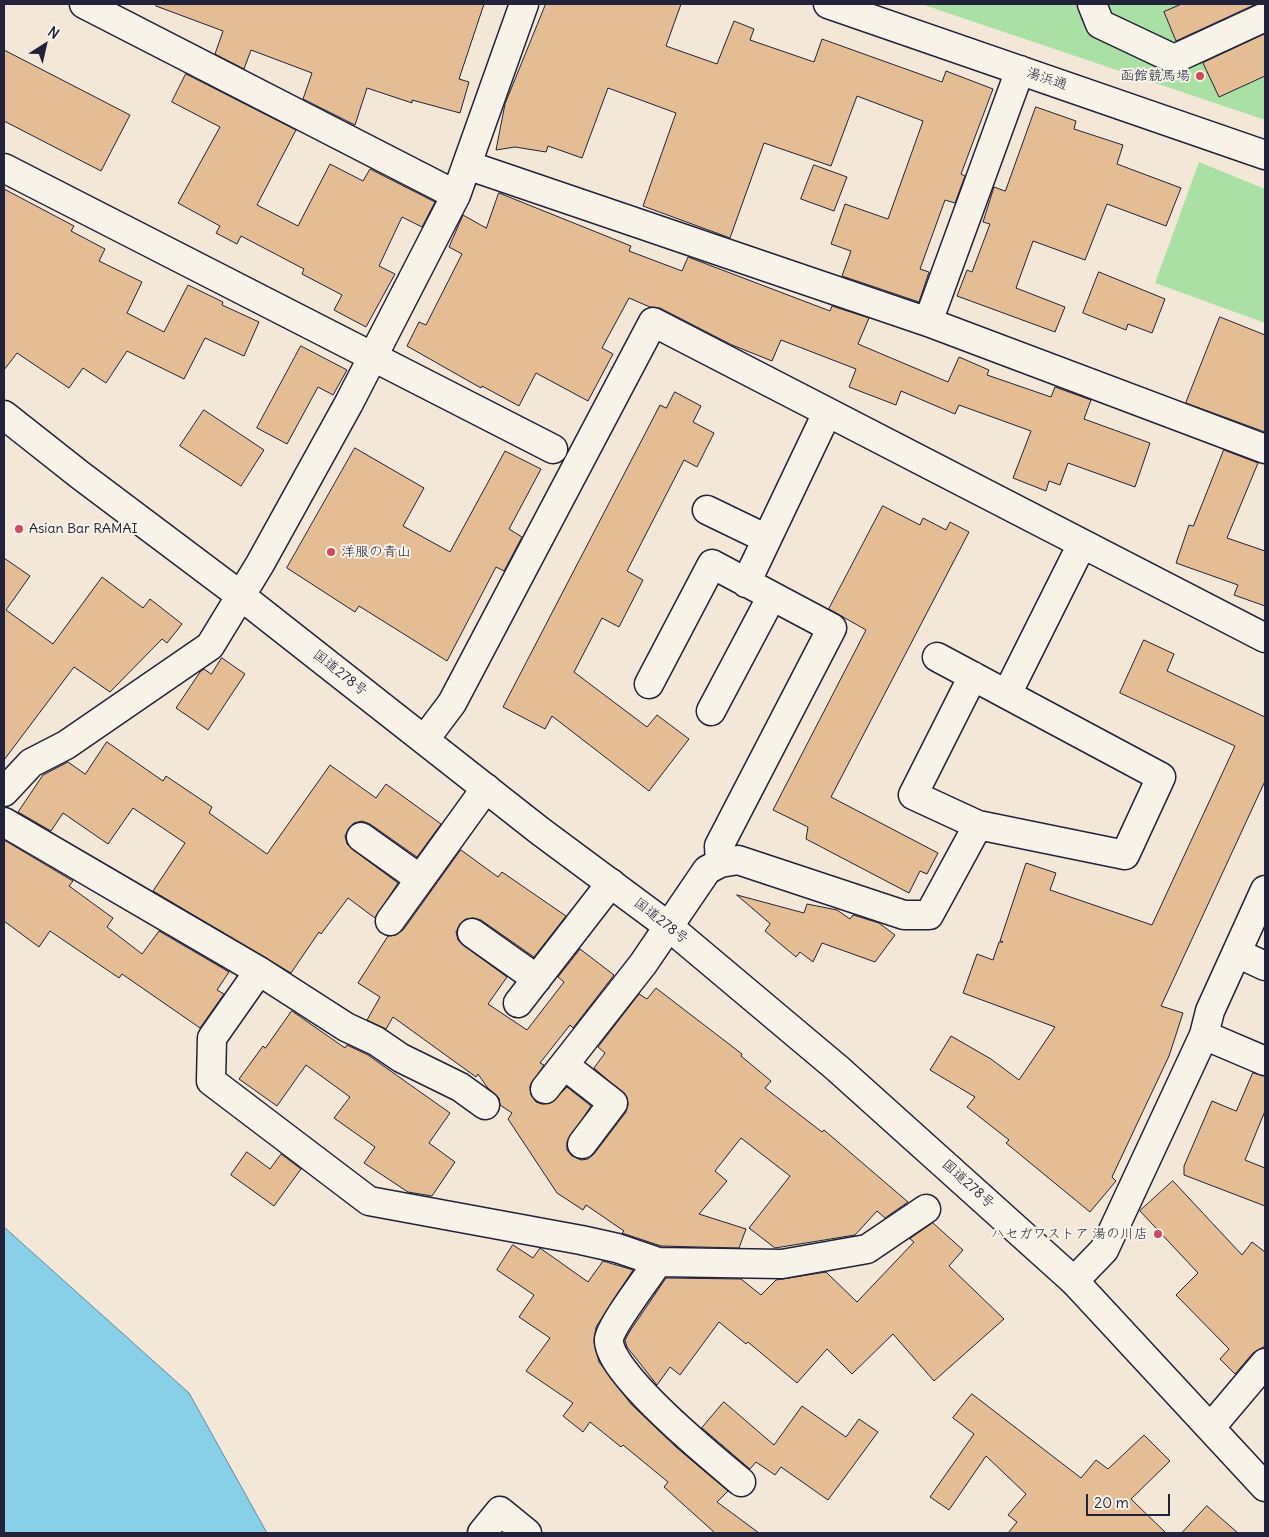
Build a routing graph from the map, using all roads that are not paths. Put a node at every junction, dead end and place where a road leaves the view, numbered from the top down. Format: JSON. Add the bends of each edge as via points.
{"nodes":[{"id":1,"x":84,"y":4,"type":"edge"},
{"id":2,"x":524,"y":4,"type":"edge"},
{"id":3,"x":828,"y":4,"type":"edge"},
{"id":4,"x":1092,"y":4,"type":"edge"},
{"id":5,"x":1265,"y":17,"type":"edge"},
{"id":6,"x":1020,"y":70,"type":"junction"},
{"id":7,"x":1265,"y":155,"type":"edge"},
{"id":8,"x":467,"y":165,"type":"junction"},
{"id":9,"x":4,"y":168,"type":"edge"},
{"id":10,"x":456,"y":195,"type":"junction"},
{"id":11,"x":928,"y":322,"type":"junction"},
{"id":12,"x":373,"y":356,"type":"junction"},
{"id":13,"x":827,"y":413,"type":"junction"},
{"id":14,"x":4,"y":415,"type":"edge"},
{"id":15,"x":553,"y":449,"type":"dead end"},
{"id":16,"x":1265,"y":449,"type":"edge"},
{"id":17,"x":707,"y":510,"type":"dead end"},
{"id":18,"x":767,"y":540,"type":"junction"},
{"id":19,"x":1082,"y":544,"type":"junction"},
{"id":20,"x":746,"y":583,"type":"junction"},
{"id":21,"x":241,"y":596,"type":"junction"},
{"id":22,"x":772,"y":596,"type":"junction"},
{"id":23,"x":1265,"y":638,"type":"edge"},
{"id":24,"x":937,"y":657,"type":"dead end"},
{"id":25,"x":973,"y":676,"type":"junction"},
{"id":26,"x":650,"y":684,"type":"dead end"},
{"id":27,"x":1006,"y":694,"type":"junction"},
{"id":28,"x":711,"y":711,"type":"dead end"},
{"id":29,"x":425,"y":739,"type":"junction"},
{"id":30,"x":486,"y":788,"type":"junction"},
{"id":31,"x":4,"y":792,"type":"edge"},
{"id":32,"x":4,"y":822,"type":"edge"},
{"id":33,"x":978,"y":826,"type":"junction"},
{"id":34,"x":361,"y":837,"type":"dead end"},
{"id":35,"x":720,"y":863,"type":"junction"},
{"id":36,"x":420,"y":879,"type":"junction"},
{"id":37,"x":611,"y":883,"type":"junction"},
{"id":38,"x":1265,"y":890,"type":"edge"},
{"id":39,"x":390,"y":921,"type":"dead end"},
{"id":40,"x":668,"y":926,"type":"junction"},
{"id":41,"x":472,"y":933,"type":"dead end"},
{"id":42,"x":1237,"y":952,"type":"junction"},
{"id":43,"x":1265,"y":966,"type":"edge"},
{"id":44,"x":258,"y":971,"type":"junction"},
{"id":45,"x":537,"y":979,"type":"junction"},
{"id":46,"x":518,"y":1003,"type":"dead end"},
{"id":47,"x":1204,"y":1035,"type":"junction"},
{"id":48,"x":1265,"y":1061,"type":"edge"},
{"id":49,"x":564,"y":1065,"type":"junction"},
{"id":50,"x":545,"y":1089,"type":"dead end"},
{"id":51,"x":485,"y":1105,"type":"dead end"},
{"id":52,"x":582,"y":1144,"type":"dead end"},
{"id":53,"x":926,"y":1209,"type":"dead end"},
{"id":54,"x":658,"y":1262,"type":"junction"},
{"id":55,"x":1074,"y":1281,"type":"junction"},
{"id":56,"x":1265,"y":1364,"type":"edge"},
{"id":57,"x":1211,"y":1427,"type":"junction"},
{"id":58,"x":741,"y":1482,"type":"dead end"},
{"id":59,"x":1265,"y":1487,"type":"edge"},
{"id":60,"x":482,"y":1533,"type":"edge"},
{"id":61,"x":527,"y":1533,"type":"edge"}],
"edges":[{"from":1,"to":10,"type":"main road"},
{"from":2,"to":8,"type":"main road"},
{"from":3,"to":6,"type":"main road","name":"湯浜通"},
{"from":4,"to":5,"type":"main road","via":[[1100,24],[1174,59]]},
{"from":6,"to":7,"type":"main road","name":"湯浜通"},
{"from":6,"to":11,"type":"main road"},
{"from":8,"to":10,"type":"main road"},
{"from":8,"to":11,"type":"main road"},
{"from":9,"to":12,"type":"main road"},
{"from":10,"to":12,"type":"main road"},
{"from":11,"to":16,"type":"main road"},
{"from":12,"to":15,"type":"main road"},
{"from":12,"to":21,"type":"main road"},
{"from":13,"to":18,"type":"main road"},
{"from":13,"to":19,"type":"main road"},
{"from":13,"to":29,"type":"main road","via":[[653,322],[452,703]]},
{"from":14,"to":21,"type":"main road","name":"国道278号"},
{"from":17,"to":18,"type":"main road"},
{"from":18,"to":20,"type":"main road"},
{"from":19,"to":23,"type":"main road"},
{"from":19,"to":27,"type":"main road"},
{"from":20,"to":22,"type":"main road"},
{"from":20,"to":26,"type":"main road","via":[[712,564]]},
{"from":21,"to":29,"type":"main road","name":"国道278号"},
{"from":21,"to":31,"type":"main road","via":[[210,646],[66,744],[31,763]]},
{"from":22,"to":28,"type":"main road"},
{"from":22,"to":35,"type":"main road","via":[[832,628],[719,846]]},
{"from":24,"to":25,"type":"main road"},
{"from":25,"to":27,"type":"main road"},
{"from":25,"to":33,"type":"main road","via":[[913,795]]},
{"from":27,"to":33,"type":"main road","via":[[1161,776],[1125,855]]},
{"from":29,"to":30,"type":"main road","name":"国道278号"},
{"from":30,"to":36,"type":"main road"},
{"from":30,"to":37,"type":"main road","name":"国道278号"},
{"from":32,"to":44,"type":"main road"},
{"from":33,"to":35,"type":"main road","via":[[929,915],[904,915],[738,860]]},
{"from":34,"to":36,"type":"main road"},
{"from":35,"to":40,"type":"main road","via":[[707,870]]},
{"from":36,"to":39,"type":"main road"},
{"from":37,"to":40,"type":"main road","name":"国道278号"},
{"from":37,"to":45,"type":"main road"},
{"from":38,"to":42,"type":"main road"},
{"from":40,"to":49,"type":"main road","via":[[643,964]]},
{"from":40,"to":55,"type":"main road","name":"国道278号","via":[[838,1068]]},
{"from":41,"to":45,"type":"main road"},
{"from":42,"to":43,"type":"main road"},
{"from":42,"to":47,"type":"main road","via":[[1210,1010]]},
{"from":44,"to":51,"type":"main road","via":[[346,1027],[460,1087]]},
{"from":44,"to":54,"type":"main road","via":[[212,1038],[211,1080],[369,1201],[581,1240]]},
{"from":45,"to":46,"type":"main road"},
{"from":47,"to":48,"type":"main road"},
{"from":47,"to":55,"type":"main road","via":[[1104,1250]]},
{"from":49,"to":50,"type":"main road"},
{"from":49,"to":52,"type":"main road","via":[[613,1104]]},
{"from":53,"to":54,"type":"main road","via":[[867,1249],[782,1264]]},
{"from":54,"to":58,"type":"main road","via":[[610,1333],[610,1348],[646,1396]]},
{"from":55,"to":57,"type":"main road","name":"国道278号"},
{"from":56,"to":57,"type":"main road"},
{"from":57,"to":59,"type":"main road","name":"国道278号"},
{"from":60,"to":61,"type":"main road","via":[[500,1511]]}]}
